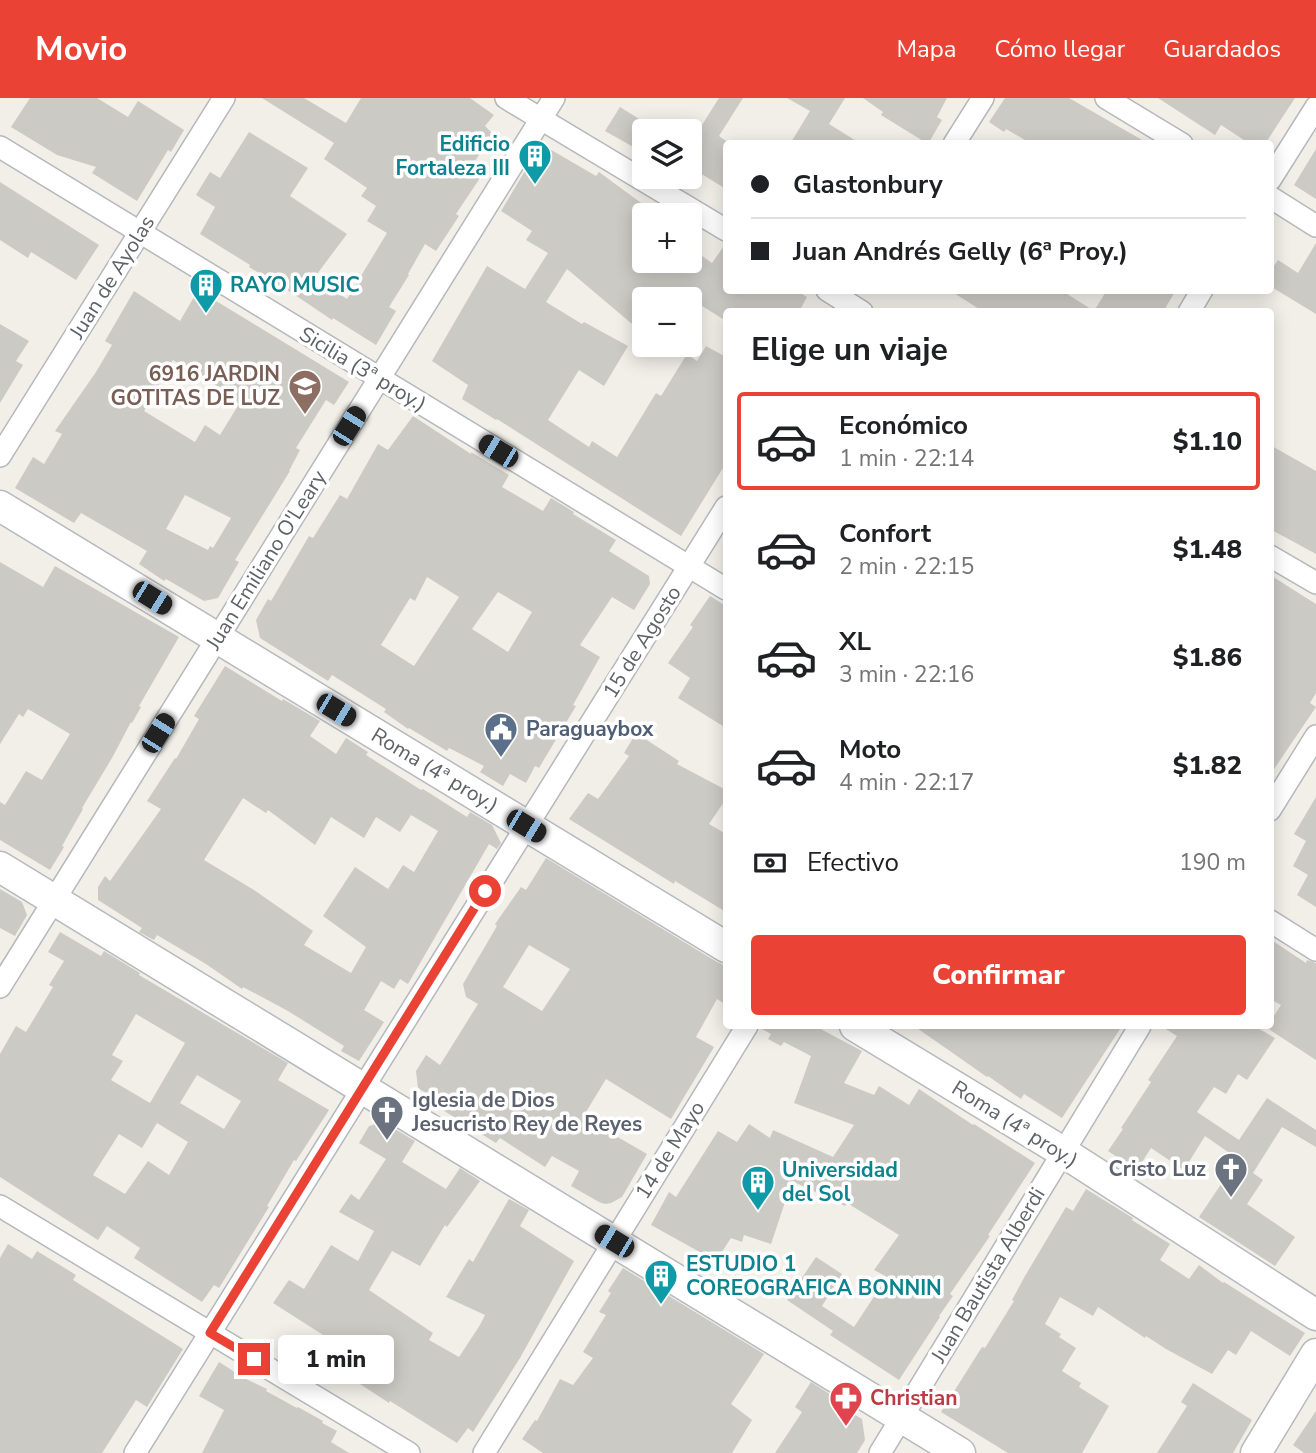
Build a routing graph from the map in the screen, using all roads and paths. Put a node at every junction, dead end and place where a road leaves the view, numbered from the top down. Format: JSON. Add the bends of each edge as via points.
{"nodes":[{"id":1,"x":224,"y":98,"type":"edge"},
{"id":2,"x":506,"y":98,"type":"edge"},
{"id":3,"x":554,"y":98,"type":"edge"},
{"id":4,"x":983,"y":98,"type":"edge"},
{"id":5,"x":1106,"y":98,"type":"edge"},
{"id":6,"x":1316,"y":107,"type":"edge"},
{"id":7,"x":541,"y":119,"type":"junction"},
{"id":8,"x":957,"y":140,"type":"edge"},
{"id":9,"x":1175,"y":140,"type":"edge"},
{"id":10,"x":0,"y":147,"type":"edge"},
{"id":11,"x":1274,"y":174,"type":"edge"},
{"id":12,"x":1274,"y":200,"type":"edge"},
{"id":13,"x":1316,"y":226,"type":"edge"},
{"id":14,"x":723,"y":228,"type":"edge"},
{"id":15,"x":139,"y":233,"type":"junction"},
{"id":16,"x":835,"y":294,"type":"edge"},
{"id":17,"x":856,"y":305,"type":"edge"},
{"id":18,"x":379,"y":379,"type":"junction"},
{"id":19,"x":0,"y":456,"type":"edge"},
{"id":20,"x":0,"y":506,"type":"edge"},
{"id":21,"x":723,"y":512,"type":"edge"},
{"id":22,"x":1274,"y":558,"type":"edge"},
{"id":23,"x":689,"y":566,"type":"junction"},
{"id":24,"x":1316,"y":583,"type":"edge"},
{"id":25,"x":723,"y":587,"type":"edge"},
{"id":26,"x":217,"y":638,"type":"junction"},
{"id":27,"x":1316,"y":736,"type":"edge"},
{"id":28,"x":1274,"y":804,"type":"edge"},
{"id":29,"x":526,"y":826,"type":"junction"},
{"id":30,"x":0,"y":867,"type":"edge"},
{"id":31,"x":54,"y":899,"type":"junction"},
{"id":32,"x":1274,"y":924,"type":"edge"},
{"id":33,"x":723,"y":945,"type":"edge"},
{"id":34,"x":1316,"y":950,"type":"edge"},
{"id":35,"x":0,"y":987,"type":"edge"},
{"id":36,"x":745,"y":1029,"type":"edge"},
{"id":37,"x":860,"y":1029,"type":"edge"},
{"id":38,"x":1138,"y":1029,"type":"edge"},
{"id":39,"x":363,"y":1087,"type":"junction"},
{"id":40,"x":1063,"y":1152,"type":"junction"},
{"id":41,"x":0,"y":1206,"type":"edge"},
{"id":42,"x":614,"y":1241,"type":"junction"},
{"id":43,"x":1316,"y":1315,"type":"edge"},
{"id":44,"x":210,"y":1333,"type":"junction"},
{"id":45,"x":1316,"y":1354,"type":"edge"},
{"id":46,"x":902,"y":1416,"type":"junction"},
{"id":47,"x":135,"y":1453,"type":"edge"},
{"id":48,"x":410,"y":1453,"type":"edge"},
{"id":49,"x":484,"y":1453,"type":"edge"},
{"id":50,"x":880,"y":1453,"type":"edge"},
{"id":51,"x":960,"y":1453,"type":"edge"},
{"id":52,"x":1256,"y":1453,"type":"edge"}],
"edges":[{"from":1,"to":15,"type":"street","name":"Juan de Ayolas"},
{"from":2,"to":7,"type":"street"},
{"from":3,"to":7,"type":"street","name":"Juan Emiliano O'Leary"},
{"from":4,"to":8,"type":"street"},
{"from":5,"to":9,"type":"street"},
{"from":6,"to":11,"type":"street"},
{"from":7,"to":14,"type":"street"},
{"from":7,"to":18,"type":"street","name":"Juan Emiliano O'Leary"},
{"from":10,"to":15,"type":"street","name":"Sicilia (3ª proy.)"},
{"from":12,"to":13,"type":"street"},
{"from":15,"to":18,"type":"street","name":"Sicilia (3ª proy.)"},
{"from":15,"to":19,"type":"street","name":"Juan de Ayolas"},
{"from":16,"to":17,"type":"street"},
{"from":18,"to":23,"type":"street","name":"Sicilia (3ª proy.)"},
{"from":18,"to":26,"type":"street","name":"Juan Emiliano O'Leary"},
{"from":20,"to":26,"type":"street","name":"Roma (4ª proy.)"},
{"from":21,"to":23,"type":"street","name":"15 de Agosto"},
{"from":22,"to":24,"type":"street"},
{"from":23,"to":25,"type":"street","name":"Sicilia (3ª proy.)"},
{"from":23,"to":29,"type":"street","name":"15 de Agosto"},
{"from":26,"to":29,"type":"street","name":"Roma (4ª proy.)"},
{"from":26,"to":31,"type":"street","name":"Juan Emiliano O'Leary"},
{"from":27,"to":28,"type":"street"},
{"from":29,"to":33,"type":"street","name":"Roma (4ª proy.)"},
{"from":29,"to":39,"type":"street","name":"15 de Agosto"},
{"from":30,"to":31,"type":"street"},
{"from":31,"to":35,"type":"street","name":"Juan Emiliano O'Leary"},
{"from":31,"to":39,"type":"street"},
{"from":32,"to":34,"type":"street"},
{"from":36,"to":42,"type":"street","name":"14 de Mayo"},
{"from":37,"to":40,"type":"street","name":"Roma (4ª proy.)"},
{"from":38,"to":40,"type":"street","name":"Juan Bautista Alberdi"},
{"from":39,"to":42,"type":"street"},
{"from":39,"to":44,"type":"street","name":"15 de Agosto"},
{"from":40,"to":43,"type":"street","name":"Roma (4ª proy.)"},
{"from":40,"to":46,"type":"street","name":"Juan Bautista Alberdi"},
{"from":41,"to":44,"type":"street"},
{"from":42,"to":46,"type":"street"},
{"from":42,"to":49,"type":"street","name":"14 de Mayo"},
{"from":44,"to":47,"type":"street","name":"15 de Agosto"},
{"from":44,"to":48,"type":"street"},
{"from":45,"to":52,"type":"street"},
{"from":46,"to":50,"type":"street","name":"Juan Bautista Alberdi"},
{"from":46,"to":51,"type":"street"}]}
